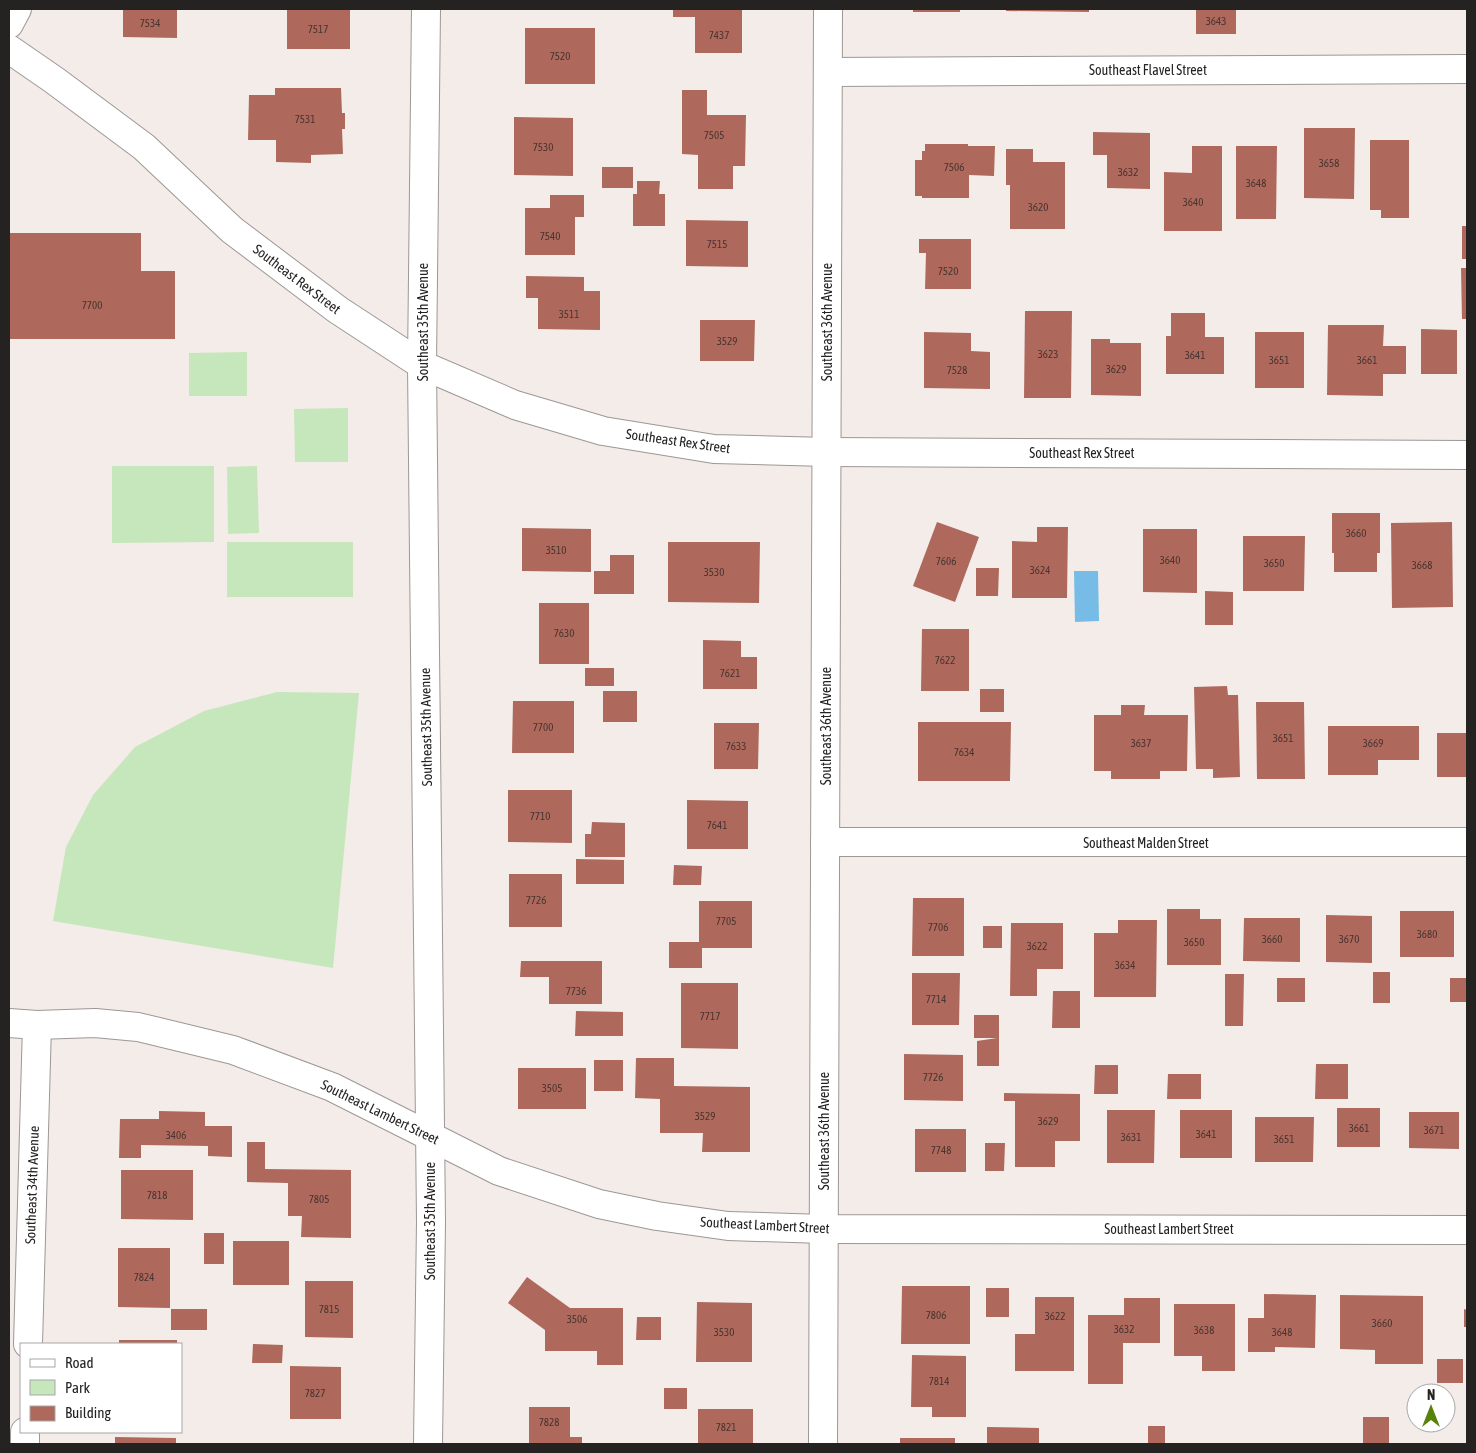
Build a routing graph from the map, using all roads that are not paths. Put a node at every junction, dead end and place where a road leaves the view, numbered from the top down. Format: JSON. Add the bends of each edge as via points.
{"nodes":[{"id":1,"x":17,"y":9,"type":"edge"},
{"id":2,"x":426,"y":9,"type":"edge"},
{"id":3,"x":828,"y":9,"type":"edge"},
{"id":4,"x":9,"y":24,"type":"edge"},
{"id":5,"x":9,"y":49,"type":"edge"},
{"id":6,"x":1467,"y":68,"type":"edge"},
{"id":7,"x":828,"y":72,"type":"junction"},
{"id":8,"x":422,"y":365,"type":"junction"},
{"id":9,"x":827,"y":452,"type":"junction"},
{"id":10,"x":1467,"y":455,"type":"edge"},
{"id":11,"x":825,"y":842,"type":"junction"},
{"id":12,"x":1467,"y":842,"type":"edge"},
{"id":13,"x":9,"y":1023,"type":"edge"},
{"id":14,"x":37,"y":1026,"type":"junction"},
{"id":15,"x":430,"y":1136,"type":"junction"},
{"id":16,"x":824,"y":1229,"type":"junction"},
{"id":17,"x":1467,"y":1230,"type":"edge"},
{"id":18,"x":28,"y":1343,"type":"edge"},
{"id":19,"x":428,"y":1444,"type":"edge"},
{"id":20,"x":823,"y":1444,"type":"edge"}],
"edges":[{"from":1,"to":4,"type":"street"},
{"from":2,"to":8,"type":"street","name":"Southeast 35th Avenue"},
{"from":3,"to":7,"type":"street","name":"Southeast 36th Avenue"},
{"from":5,"to":8,"type":"street","name":"Southeast Rex Street","via":[[144,147],[232,230],[338,310]]},
{"from":6,"to":7,"type":"street","name":"Southeast Flavel Street"},
{"from":7,"to":9,"type":"street","name":"Southeast 36th Avenue"},
{"from":8,"to":9,"type":"street","name":"Southeast Rex Street","via":[[515,405],[603,431],[714,449]]},
{"from":8,"to":15,"type":"street","name":"Southeast 35th Avenue"},
{"from":9,"to":10,"type":"street","name":"Southeast Rex Street"},
{"from":9,"to":11,"type":"street","name":"Southeast 36th Avenue"},
{"from":11,"to":12,"type":"street","name":"Southeast Malden Street"},
{"from":11,"to":16,"type":"street","name":"Southeast 36th Avenue"},
{"from":13,"to":14,"type":"street","name":"Southeast Lambert Street"},
{"from":14,"to":15,"type":"street","name":"Southeast Lambert Street","via":[[95,1023],[138,1027],[233,1050],[332,1087]]},
{"from":14,"to":18,"type":"street","name":"Southeast 34th Avenue"},
{"from":15,"to":16,"type":"street","name":"Southeast Lambert Street","via":[[499,1171],[599,1204],[728,1226]]},
{"from":15,"to":19,"type":"street","name":"Southeast 35th Avenue"},
{"from":16,"to":17,"type":"street","name":"Southeast Lambert Street"},
{"from":16,"to":20,"type":"street","name":"Southeast 36th Avenue"}]}
